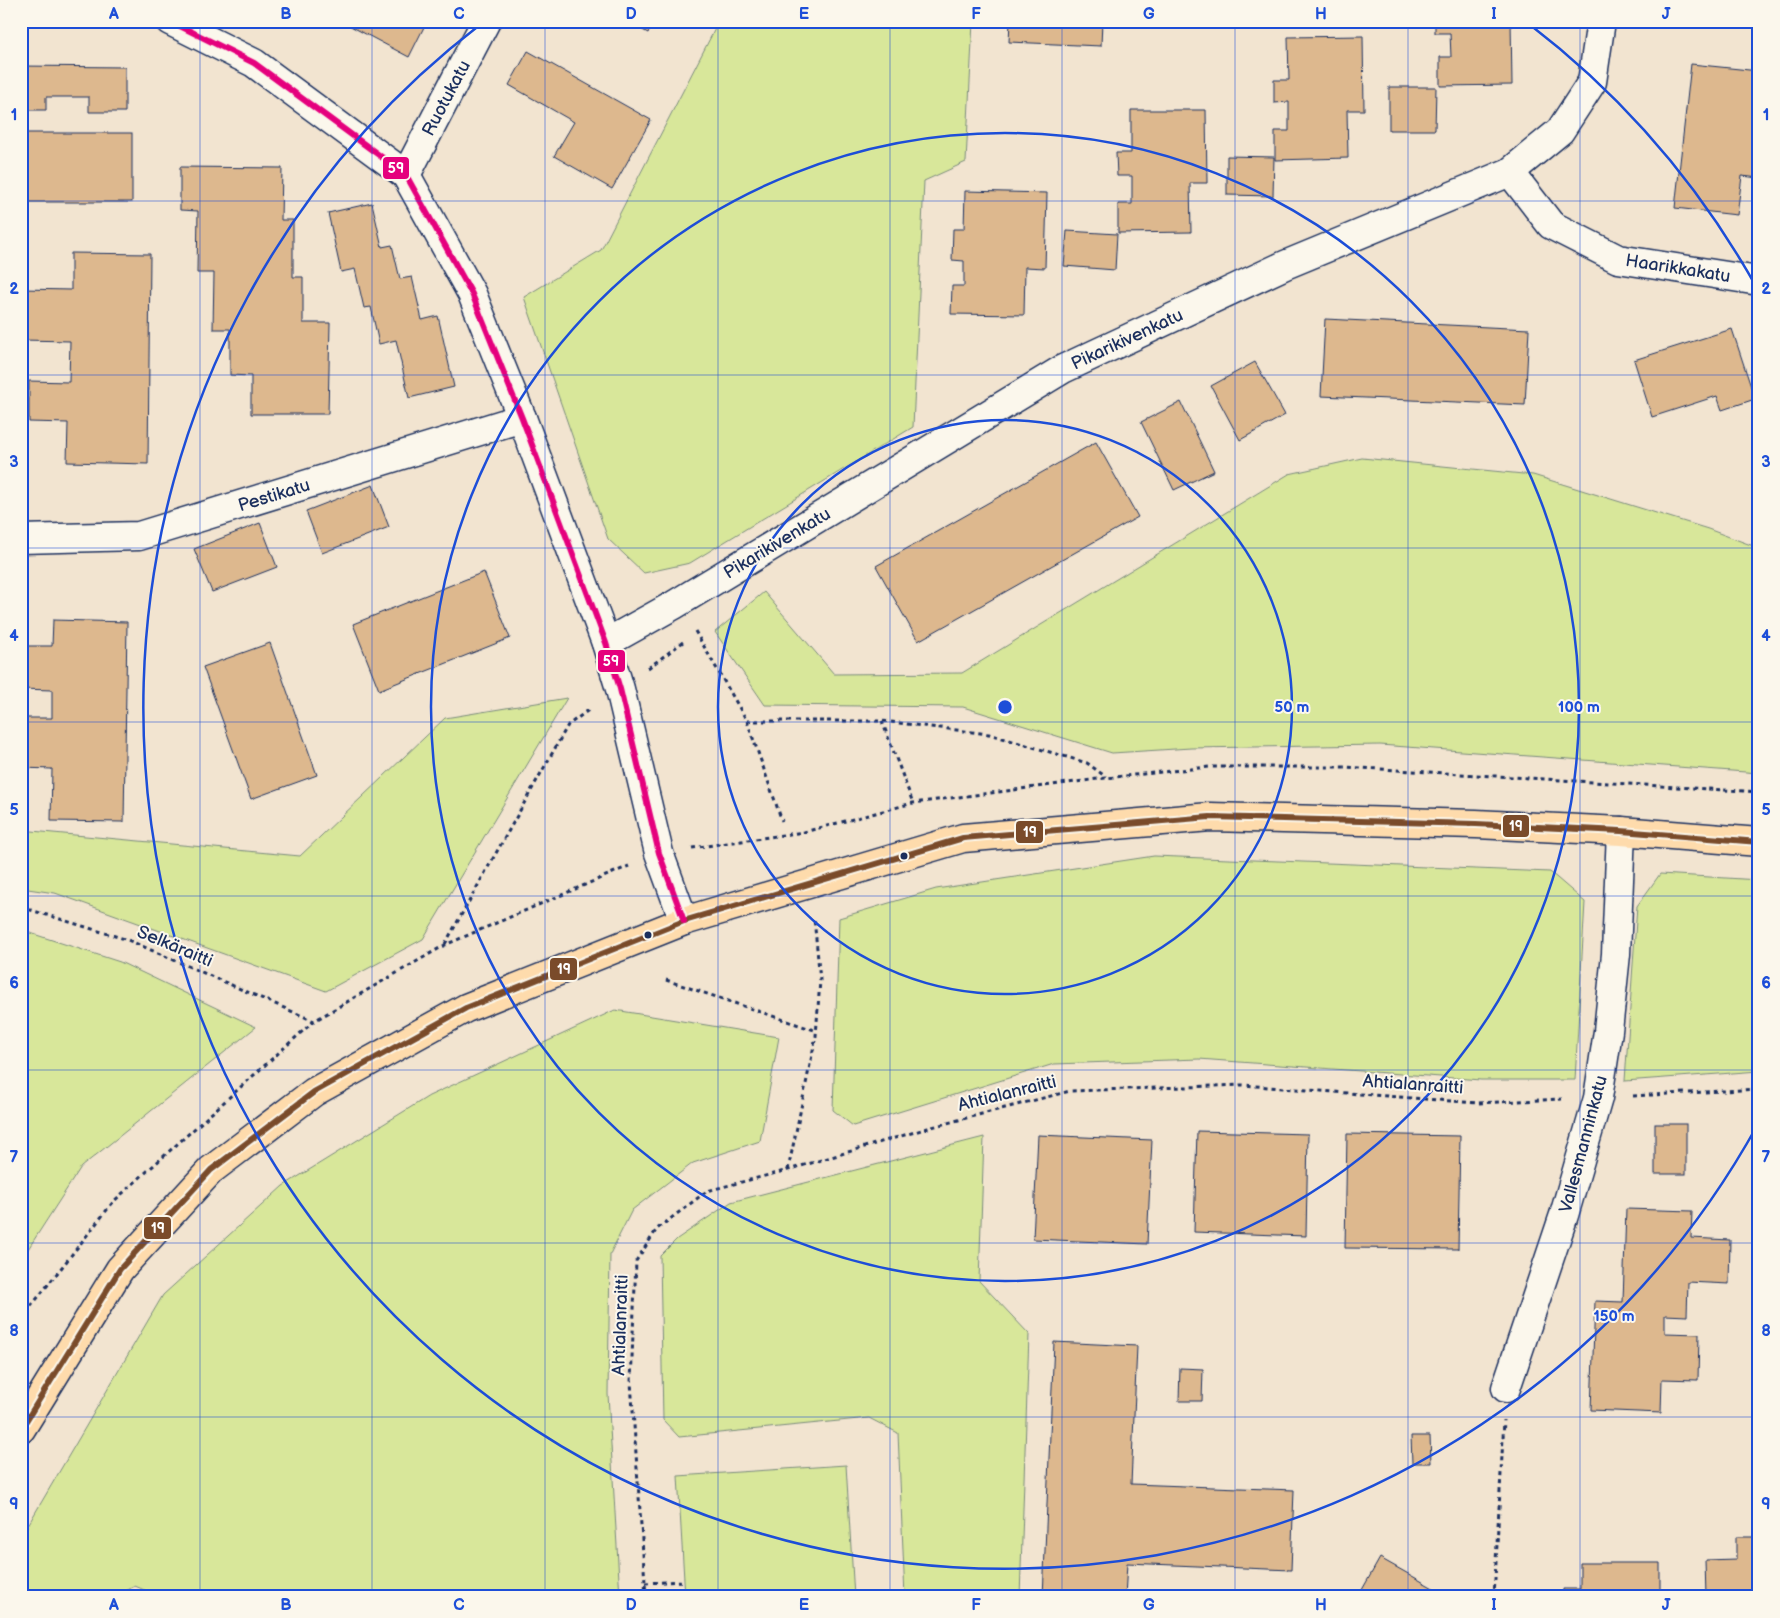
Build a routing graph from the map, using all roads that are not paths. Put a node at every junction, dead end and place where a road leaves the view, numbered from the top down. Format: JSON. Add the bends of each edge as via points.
{"nodes":[{"id":1,"x":170,"y":21,"type":"edge"},
{"id":2,"x":486,"y":21,"type":"edge"},
{"id":3,"x":1601,"y":21,"type":"edge"},
{"id":4,"x":1510,"y":172,"type":"junction"},
{"id":5,"x":406,"y":175,"type":"junction"},
{"id":6,"x":1759,"y":281,"type":"edge"},
{"id":7,"x":522,"y":418,"type":"junction"},
{"id":8,"x":21,"y":539,"type":"edge"},
{"id":9,"x":606,"y":643,"type":"junction"},
{"id":10,"x":1621,"y":831,"type":"junction"},
{"id":11,"x":1759,"y":842,"type":"edge"},
{"id":12,"x":684,"y":921,"type":"junction"},
{"id":13,"x":1506,"y":1388,"type":"road end"},
{"id":14,"x":21,"y":1429,"type":"edge"}],
"edges":[{"from":1,"to":5,"type":"street","via":[[254,63]]},
{"from":2,"to":5,"type":"street","name":"Ruotukatu"},
{"from":3,"to":4,"type":"street","name":"Pikarikivenkatu","via":[[1592,82],[1560,131]]},
{"from":4,"to":6,"type":"street","name":"Haarikkakatu","via":[[1551,225],[1618,259]]},
{"from":4,"to":9,"type":"street","name":"Pikarikivenkatu","via":[[1284,264],[1063,370]]},
{"from":5,"to":7,"type":"street","via":[[472,294]]},
{"from":7,"to":8,"type":"street","name":"Pestikatu","via":[[138,536]]},
{"from":7,"to":9,"type":"street"},
{"from":9,"to":12,"type":"street","via":[[660,853]]},
{"from":10,"to":11,"type":"main road"},
{"from":10,"to":12,"type":"main road","via":[[1210,817],[963,838]]},
{"from":10,"to":13,"type":"street","name":"Vallesmanninkatu","via":[[1616,954],[1598,1098],[1564,1215]]},
{"from":12,"to":14,"type":"main road","via":[[466,1008],[314,1092],[211,1170],[120,1269]]}]}
